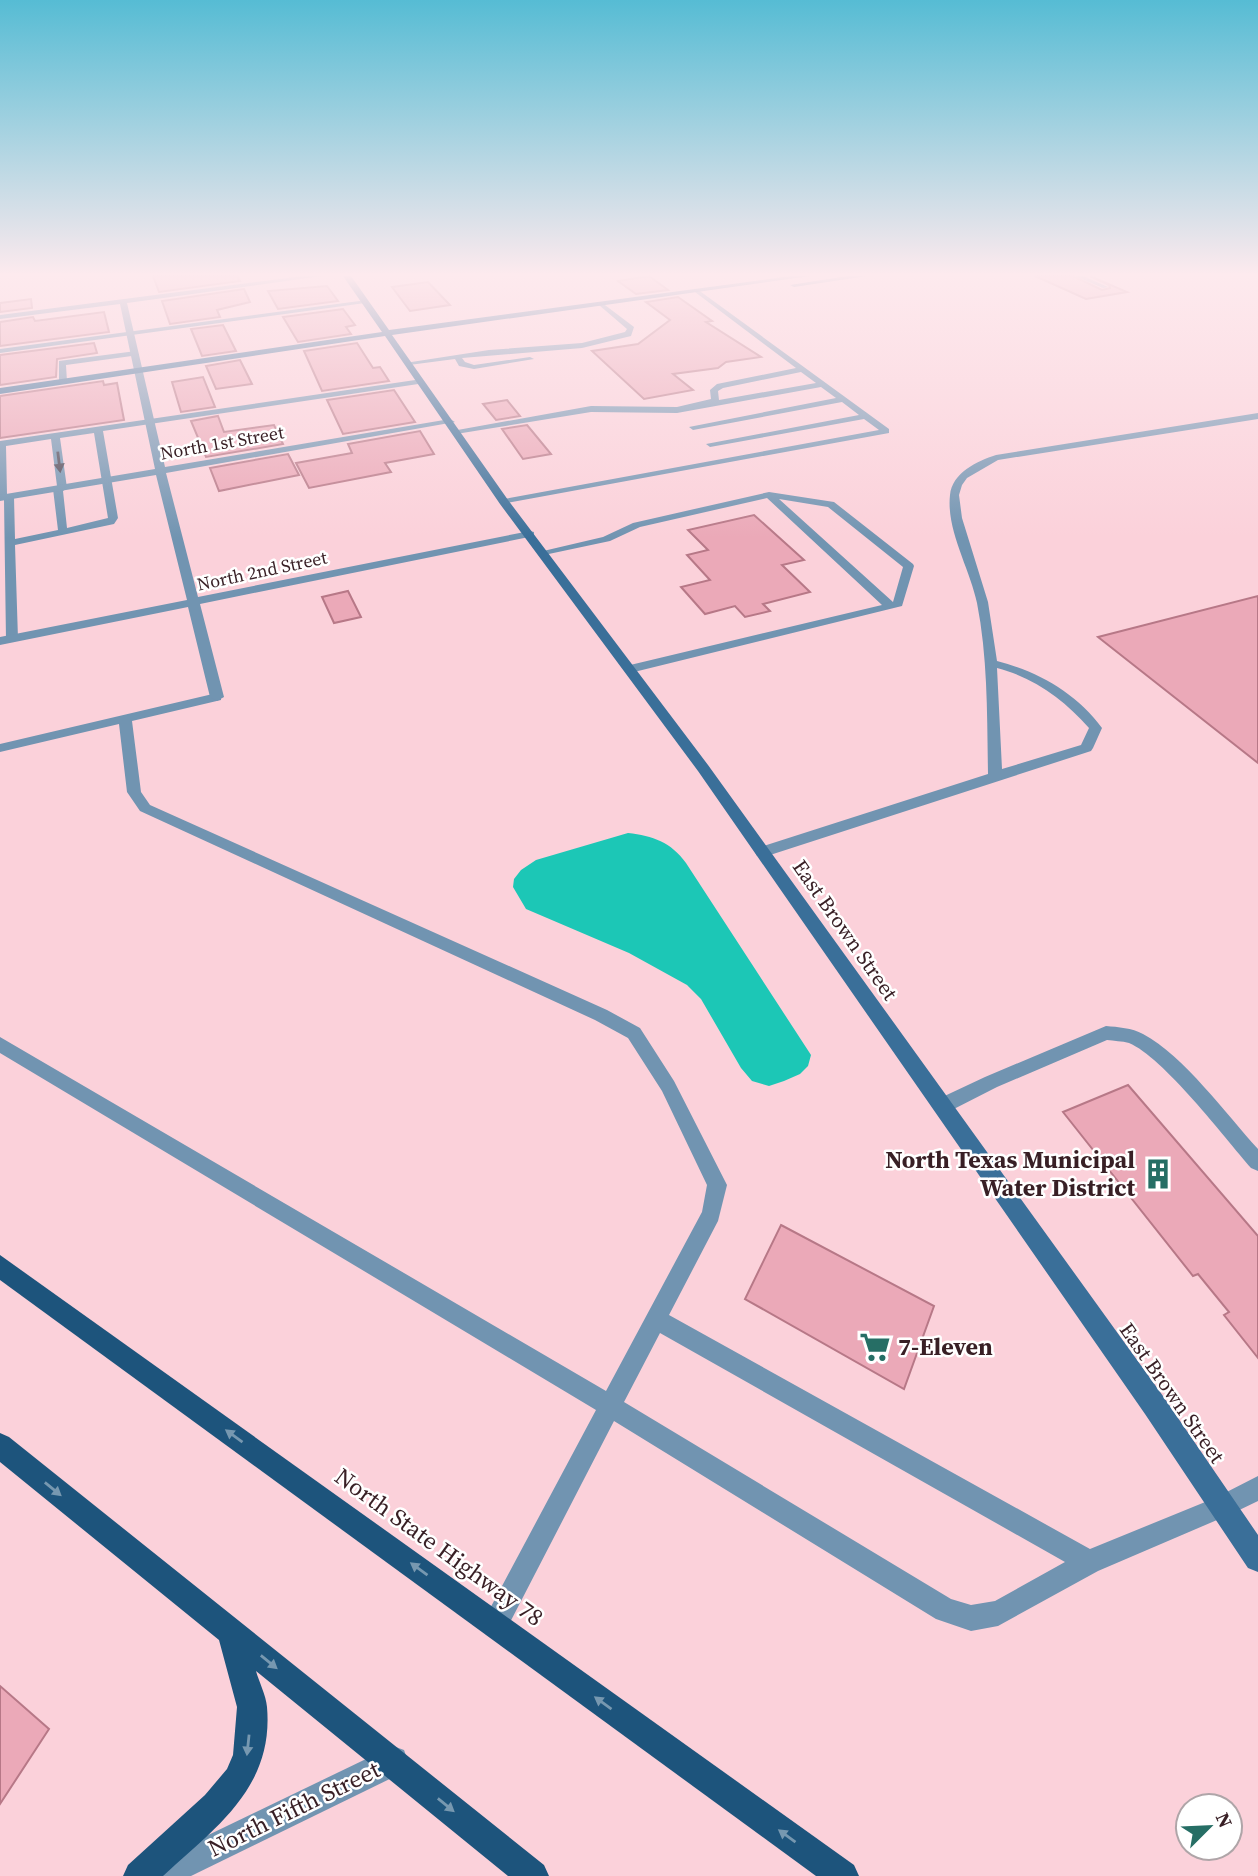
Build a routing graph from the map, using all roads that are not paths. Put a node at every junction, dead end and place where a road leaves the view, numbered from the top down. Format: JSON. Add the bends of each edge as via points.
{"nodes":[{"id":1,"x":409,"y":363,"type":"edge"},
{"id":2,"x":56,"y":364,"type":"edge"},
{"id":3,"x":138,"y":364,"type":"edge"},
{"id":4,"x":192,"y":364,"type":"edge"},
{"id":5,"x":462,"y":364,"type":"edge"},
{"id":6,"x":499,"y":364,"type":"edge"},
{"id":7,"x":797,"y":364,"type":"edge"},
{"id":8,"x":804,"y":369,"type":"junction"},
{"id":9,"x":140,"y":371,"type":"junction"},
{"id":10,"x":422,"y":381,"type":"junction"},
{"id":11,"x":63,"y":382,"type":"junction"},
{"id":12,"x":824,"y":384,"type":"junction"},
{"id":13,"x":0,"y":391,"type":"edge"},
{"id":14,"x":845,"y":399,"type":"junction"},
{"id":15,"x":705,"y":405,"type":"junction"},
{"id":16,"x":674,"y":410,"type":"junction"},
{"id":17,"x":867,"y":416,"type":"junction"},
{"id":18,"x":1258,"y":416,"type":"edge"},
{"id":19,"x":150,"y":421,"type":"junction"},
{"id":20,"x":453,"y":427,"type":"junction"},
{"id":21,"x":693,"y":427,"type":"junction"},
{"id":22,"x":98,"y":429,"type":"junction"},
{"id":23,"x":55,"y":436,"type":"junction"},
{"id":24,"x":1,"y":444,"type":"edge"},
{"id":25,"x":710,"y":444,"type":"junction"},
{"id":26,"x":728,"y":461,"type":"junction"},
{"id":27,"x":161,"y":472,"type":"junction"},
{"id":28,"x":107,"y":481,"type":"junction"},
{"id":29,"x":60,"y":489,"type":"junction"},
{"id":30,"x":769,"y":495,"type":"junction"},
{"id":31,"x":4,"y":498,"type":"edge"},
{"id":32,"x":504,"y":502,"type":"junction"},
{"id":33,"x":63,"y":533,"type":"junction"},
{"id":34,"x":530,"y":534,"type":"junction"},
{"id":35,"x":10,"y":543,"type":"junction"},
{"id":36,"x":544,"y":552,"type":"junction"},
{"id":37,"x":194,"y":603,"type":"junction"},
{"id":38,"x":890,"y":606,"type":"junction"},
{"id":39,"x":6,"y":640,"type":"edge"},
{"id":40,"x":992,"y":663,"type":"junction"},
{"id":41,"x":630,"y":669,"type":"junction"},
{"id":42,"x":217,"y":697,"type":"joint"},
{"id":43,"x":125,"y":719,"type":"junction"},
{"id":44,"x":0,"y":748,"type":"edge"},
{"id":45,"x":995,"y":776,"type":"junction"},
{"id":46,"x":762,"y":852,"type":"junction"},
{"id":47,"x":0,"y":1044,"type":"edge"},
{"id":48,"x":942,"y":1106,"type":"junction"},
{"id":49,"x":1258,"y":1162,"type":"edge"},
{"id":50,"x":0,"y":1266,"type":"edge"},
{"id":51,"x":656,"y":1319,"type":"junction"},
{"id":52,"x":610,"y":1406,"type":"junction"},
{"id":53,"x":0,"y":1446,"type":"edge"},
{"id":54,"x":1258,"y":1488,"type":"edge"},
{"id":55,"x":1223,"y":1506,"type":"junction"},
{"id":56,"x":1258,"y":1558,"type":"edge"},
{"id":57,"x":1088,"y":1562,"type":"junction"},
{"id":58,"x":495,"y":1625,"type":"junction"},
{"id":59,"x":230,"y":1631,"type":"junction"},
{"id":60,"x":393,"y":1761,"type":"junction"},
{"id":61,"x":139,"y":1876,"type":"edge"},
{"id":62,"x":157,"y":1876,"type":"edge"},
{"id":63,"x":533,"y":1876,"type":"edge"},
{"id":64,"x":843,"y":1876,"type":"edge"}],
"edges":[{"from":1,"to":10,"type":"main road","name":"East Brown Street"},
{"from":2,"to":11,"type":"lane"},
{"from":3,"to":9,"type":"street"},
{"from":4,"to":9,"type":"main road"},
{"from":5,"to":6,"type":"lane"},
{"from":7,"to":8,"type":"lane"},
{"from":8,"to":12,"type":"lane"},
{"from":8,"to":15,"type":"lane","via":[[720,386],[714,390],[715,400]]},
{"from":9,"to":11,"type":"main road"},
{"from":9,"to":19,"type":"street"},
{"from":10,"to":19,"type":"lane"},
{"from":10,"to":20,"type":"main road","name":"East Brown Street"},
{"from":11,"to":13,"type":"main road"},
{"from":12,"to":14,"type":"lane"},
{"from":12,"to":15,"type":"lane"},
{"from":14,"to":17,"type":"lane"},
{"from":14,"to":21,"type":"lane"},
{"from":15,"to":16,"type":"lane"},
{"from":16,"to":20,"type":"lane","via":[[591,409]]},
{"from":16,"to":21,"type":"lane"},
{"from":17,"to":25,"type":"lane"},
{"from":17,"to":26,"type":"lane","via":[[887,431]]},
{"from":18,"to":40,"type":"lane","via":[[996,458],[957,484],[953,506],[977,583]]},
{"from":19,"to":22,"type":"lane"},
{"from":19,"to":27,"type":"street"},
{"from":20,"to":27,"type":"street","name":"North 1st Street"},
{"from":20,"to":32,"type":"main road","name":"East Brown Street"},
{"from":21,"to":25,"type":"lane"},
{"from":22,"to":23,"type":"lane"},
{"from":22,"to":28,"type":"lane"},
{"from":23,"to":24,"type":"lane"},
{"from":23,"to":29,"type":"lane","one_way":true},
{"from":24,"to":31,"type":"lane"},
{"from":25,"to":26,"type":"lane"},
{"from":26,"to":32,"type":"lane"},
{"from":27,"to":28,"type":"street","name":"North 1st Street"},
{"from":27,"to":37,"type":"street"},
{"from":28,"to":29,"type":"street","name":"North 1st Street"},
{"from":28,"to":33,"type":"lane","via":[[110,522]]},
{"from":29,"to":31,"type":"street","name":"North 1st Street"},
{"from":29,"to":33,"type":"lane"},
{"from":30,"to":36,"type":"lane"},
{"from":30,"to":38,"type":"lane"},
{"from":30,"to":38,"type":"lane","via":[[831,504],[909,566],[898,604]]},
{"from":31,"to":35,"type":"lane"},
{"from":32,"to":34,"type":"main road","name":"East Brown Street"},
{"from":33,"to":35,"type":"lane"},
{"from":34,"to":36,"type":"main road","name":"East Brown Street"},
{"from":34,"to":37,"type":"street","name":"North 2nd Street"},
{"from":35,"to":39,"type":"lane"},
{"from":36,"to":41,"type":"main road","name":"East Brown Street"},
{"from":37,"to":39,"type":"street","name":"North 2nd Street"},
{"from":37,"to":42,"type":"street"},
{"from":38,"to":41,"type":"lane"},
{"from":40,"to":45,"type":"lane"},
{"from":40,"to":45,"type":"lane","via":[[1020,670],[1054,687],[1096,729],[1086,748]]},
{"from":41,"to":46,"type":"main road","name":"East Brown Street"},
{"from":42,"to":43,"type":"lane"},
{"from":43,"to":44,"type":"lane"},
{"from":43,"to":51,"type":"lane","via":[[134,792],[145,808],[634,1033],[668,1086],[717,1185],[710,1214]]},
{"from":45,"to":46,"type":"lane"},
{"from":46,"to":48,"type":"main road","name":"East Brown Street"},
{"from":47,"to":52,"type":"lane"},
{"from":48,"to":49,"type":"lane","via":[[1106,1033],[1122,1035],[1138,1040],[1168,1064]]},
{"from":48,"to":55,"type":"main road","name":"East Brown Street"},
{"from":58,"to":50,"type":"main road","name":"North State Highway 78","one_way":true},
{"from":51,"to":52,"type":"lane"},
{"from":51,"to":57,"type":"lane"},
{"from":52,"to":57,"type":"lane","via":[[945,1610],[971,1618],[998,1613]]},
{"from":52,"to":58,"type":"lane"},
{"from":53,"to":59,"type":"main road","one_way":true},
{"from":54,"to":55,"type":"lane"},
{"from":55,"to":56,"type":"main road","name":"East Brown Street"},
{"from":55,"to":57,"type":"lane"},
{"from":64,"to":58,"type":"main road","name":"North State Highway 78","one_way":true},
{"from":59,"to":60,"type":"main road","one_way":true},
{"from":59,"to":61,"type":"main road","one_way":true,"via":[[252,1707],[248,1755],[238,1780],[216,1806]]},
{"from":60,"to":62,"type":"street","name":"North Fifth Street"},
{"from":60,"to":63,"type":"main road","one_way":true}]}
